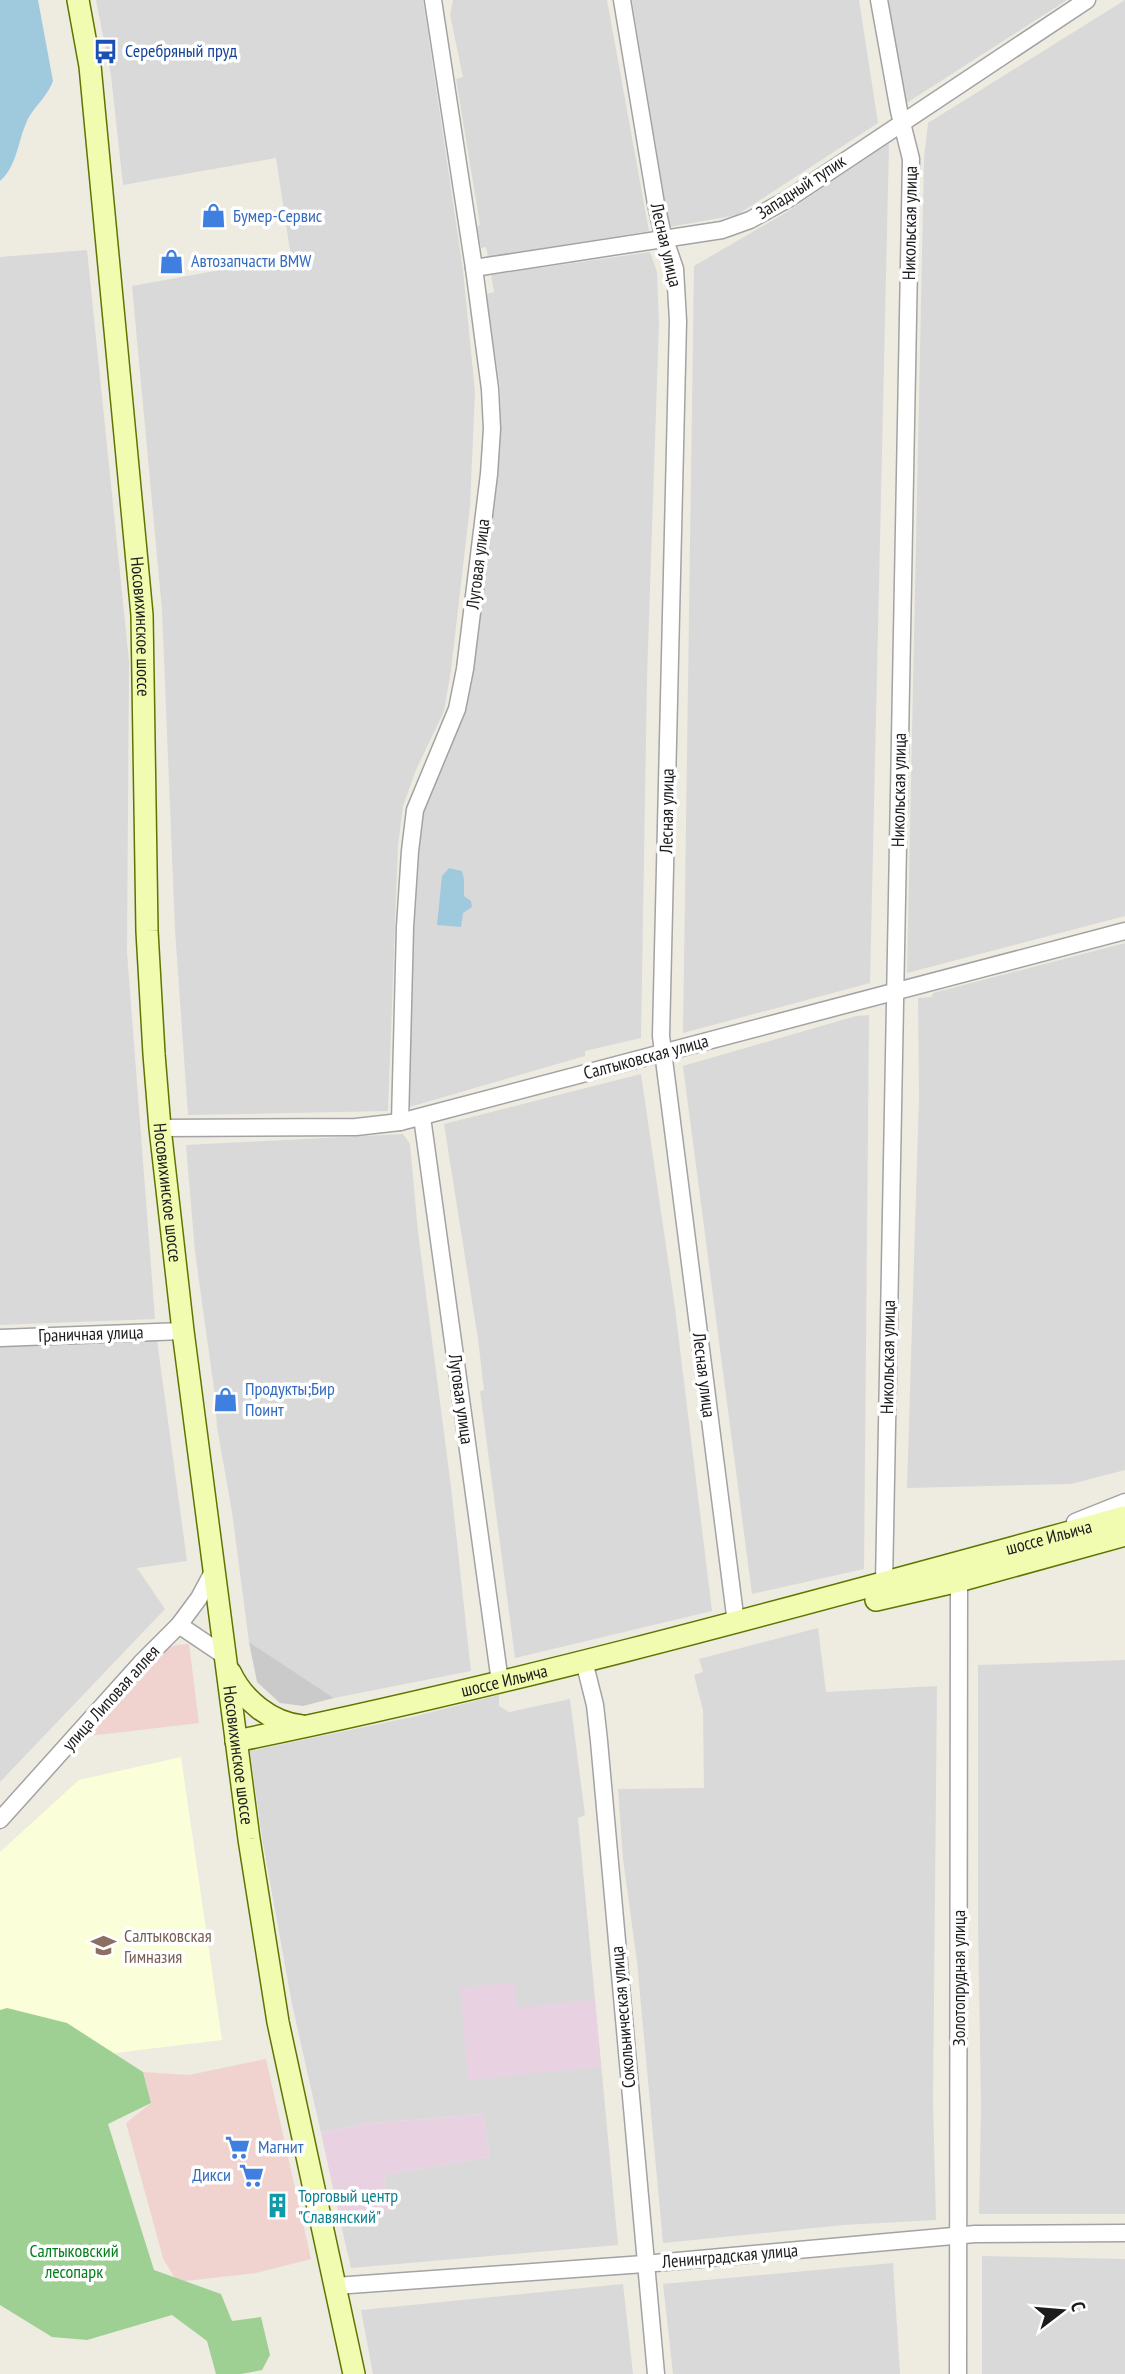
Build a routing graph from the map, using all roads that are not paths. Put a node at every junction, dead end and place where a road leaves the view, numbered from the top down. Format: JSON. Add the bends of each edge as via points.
{"nodes":[{"id":1,"x":78,"y":0,"type":"edge"},
{"id":2,"x":433,"y":0,"type":"edge"},
{"id":3,"x":622,"y":0,"type":"edge"},
{"id":4,"x":879,"y":0,"type":"edge"},
{"id":5,"x":1087,"y":0,"type":"edge"},
{"id":6,"x":902,"y":121,"type":"junction"},
{"id":7,"x":665,"y":239,"type":"junction"},
{"id":8,"x":474,"y":268,"type":"junction"},
{"id":9,"x":1125,"y":931,"type":"edge"},
{"id":10,"x":895,"y":992,"type":"junction"},
{"id":11,"x":663,"y":1053,"type":"junction"},
{"id":12,"x":422,"y":1117,"type":"junction"},
{"id":13,"x":400,"y":1122,"type":"junction"},
{"id":14,"x":160,"y":1128,"type":"junction"},
{"id":15,"x":183,"y":1331,"type":"junction"},
{"id":16,"x":0,"y":1338,"type":"edge"},
{"id":17,"x":1125,"y":1502,"type":"edge"},
{"id":18,"x":1125,"y":1517,"type":"edge"},
{"id":19,"x":1125,"y":1535,"type":"edge"},
{"id":20,"x":1125,"y":1546,"type":"edge"},
{"id":21,"x":1008,"y":1549,"type":"junction"},
{"id":22,"x":1036,"y":1560,"type":"junction"},
{"id":23,"x":987,"y":1564,"type":"junction"},
{"id":24,"x":214,"y":1570,"type":"junction"},
{"id":25,"x":959,"y":1581,"type":"junction"},
{"id":26,"x":884,"y":1584,"type":"junction"},
{"id":27,"x":770,"y":1615,"type":"junction"},
{"id":28,"x":736,"y":1623,"type":"junction"},
{"id":29,"x":178,"y":1625,"type":"junction"},
{"id":30,"x":584,"y":1661,"type":"junction"},
{"id":31,"x":226,"y":1662,"type":"junction"},
{"id":32,"x":500,"y":1682,"type":"junction"},
{"id":33,"x":307,"y":1726,"type":"junction"},
{"id":34,"x":236,"y":1741,"type":"junction"},
{"id":35,"x":0,"y":1820,"type":"edge"},
{"id":36,"x":1125,"y":2233,"type":"edge"},
{"id":37,"x":958,"y":2236,"type":"junction"},
{"id":38,"x":644,"y":2264,"type":"junction"},
{"id":39,"x":335,"y":2286,"type":"junction"},
{"id":40,"x":354,"y":2374,"type":"edge"},
{"id":41,"x":656,"y":2374,"type":"edge"},
{"id":42,"x":958,"y":2374,"type":"edge"}],
"edges":[{"from":1,"to":14,"type":"main road","name":"Носовихинское шоссе","via":[[90,66],[142,615],[147,930]]},
{"from":2,"to":8,"type":"street","name":"Луговая улица"},
{"from":3,"to":7,"type":"street","name":"Лесная улица"},
{"from":4,"to":6,"type":"street","name":"Никольская улица"},
{"from":5,"to":6,"type":"street","name":"Западный тупик"},
{"from":6,"to":7,"type":"street","name":"Западный тупик","via":[[751,220],[722,230]]},
{"from":6,"to":10,"type":"street","name":"Никольская улица","via":[[911,159]]},
{"from":7,"to":8,"type":"street","name":"Западный тупик"},
{"from":7,"to":11,"type":"street","name":"Лесная улица","via":[[675,269],[678,321]]},
{"from":8,"to":13,"type":"street","name":"Луговая улица","via":[[490,390],[489,474],[457,709],[415,810],[405,927]]},
{"from":9,"to":10,"type":"street","name":"Салтыковская улица"},
{"from":10,"to":11,"type":"street","name":"Салтыковская улица"},
{"from":10,"to":26,"type":"street","name":"Никольская улица"},
{"from":11,"to":12,"type":"street","name":"Салтыковская улица"},
{"from":11,"to":28,"type":"street","name":"Лесная улица"},
{"from":12,"to":13,"type":"street","name":"Салтыковская улица"},
{"from":12,"to":32,"type":"street","name":"Луговая улица"},
{"from":13,"to":14,"type":"street","name":"Салтыковская улица","via":[[356,1127]]},
{"from":14,"to":15,"type":"main road","name":"Носовихинское шоссе"},
{"from":15,"to":16,"type":"street","name":"Граничная улица"},
{"from":15,"to":24,"type":"main road","name":"Носовихинское шоссе"},
{"from":17,"to":21,"type":"street"},
{"from":18,"to":21,"type":"main road","name":"шоссе Ильича"},
{"from":19,"to":22,"type":"main road","name":"шоссе Ильича"},
{"from":20,"to":22,"type":"street"},
{"from":21,"to":23,"type":"main road","name":"шоссе Ильича"},
{"from":22,"to":23,"type":"main road","name":"шоссе Ильича"},
{"from":23,"to":25,"type":"main road","name":"шоссе Ильича"},
{"from":23,"to":26,"type":"main road","name":"шоссе Ильича"},
{"from":24,"to":29,"type":"street","name":"улица Липовая аллея"},
{"from":24,"to":31,"type":"main road","name":"Носовихинское шоссе"},
{"from":25,"to":27,"type":"main road","name":"шоссе Ильича","via":[[856,1604]]},
{"from":25,"to":37,"type":"street","name":"Золотопрудная улица"},
{"from":26,"to":27,"type":"main road","name":"шоссе Ильича"},
{"from":27,"to":28,"type":"main road","name":"шоссе Ильича"},
{"from":28,"to":30,"type":"main road","name":"шоссе Ильича"},
{"from":29,"to":31,"type":"street"},
{"from":29,"to":35,"type":"street","name":"улица Липовая аллея"},
{"from":30,"to":32,"type":"main road","name":"шоссе Ильича"},
{"from":30,"to":38,"type":"street","name":"Сокольническая улица","via":[[599,1741]]},
{"from":31,"to":33,"type":"main road","via":[[233,1680],[252,1702],[280,1721]]},
{"from":31,"to":34,"type":"main road","name":"Носовихинское шоссе"},
{"from":32,"to":33,"type":"main road","name":"шоссе Ильича"},
{"from":33,"to":34,"type":"main road","name":"шоссе Ильича"},
{"from":34,"to":39,"type":"main road","name":"Носовихинское шоссе","via":[[278,2022]]},
{"from":36,"to":37,"type":"street","name":"Ленинградская улица"},
{"from":37,"to":38,"type":"street","name":"Ленинградская улица"},
{"from":37,"to":42,"type":"street","name":"Золотопрудная улица"},
{"from":38,"to":39,"type":"street","name":"Ленинградская улица"},
{"from":38,"to":41,"type":"street","name":"Сокольническая улица"},
{"from":39,"to":40,"type":"main road","name":"Носовихинское шоссе"}]}
